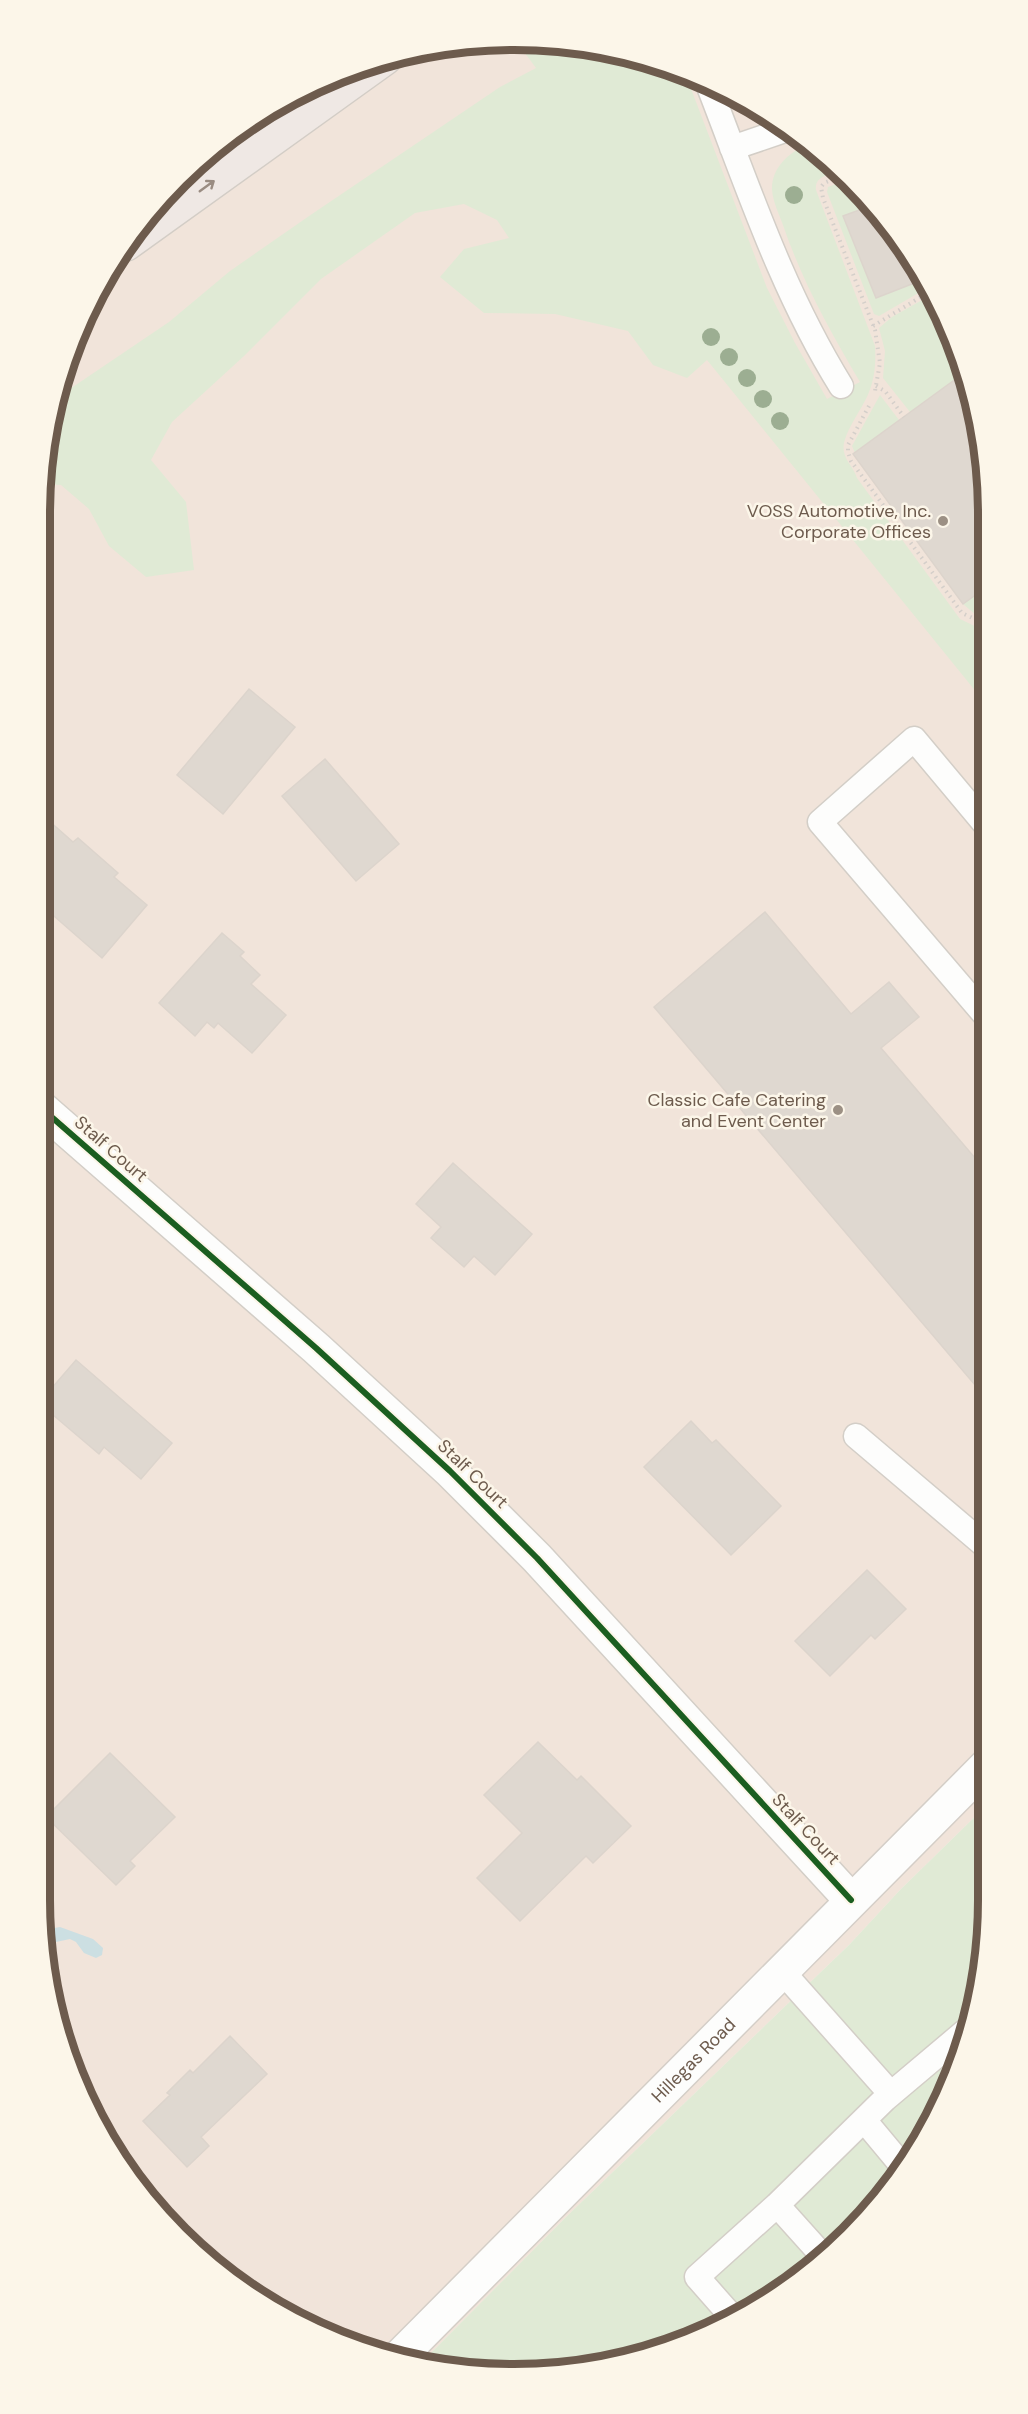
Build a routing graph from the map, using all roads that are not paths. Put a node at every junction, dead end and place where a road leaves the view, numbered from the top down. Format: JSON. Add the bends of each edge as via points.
{"nodes":[{"id":1,"x":358,"y":77,"type":"edge"},
{"id":2,"x":712,"y":94,"type":"edge"},
{"id":3,"x":778,"y":132,"type":"edge"},
{"id":4,"x":732,"y":148,"type":"junction"},
{"id":5,"x":147,"y":229,"type":"edge"},
{"id":6,"x":841,"y":386,"type":"dead end"},
{"id":7,"x":978,"y":815,"type":"edge"},
{"id":8,"x":978,"y":1006,"type":"edge"},
{"id":9,"x":50,"y":1116,"type":"edge"},
{"id":10,"x":856,"y":1436,"type":"dead end"},
{"id":11,"x":978,"y":1540,"type":"edge"},
{"id":12,"x":978,"y":1774,"type":"edge"},
{"id":13,"x":851,"y":1900,"type":"junction"},
{"id":14,"x":781,"y":1970,"type":"junction"},
{"id":15,"x":957,"y":2039,"type":"edge"},
{"id":16,"x":891,"y":2094,"type":"junction"},
{"id":17,"x":864,"y":2120,"type":"junction"},
{"id":18,"x":898,"y":2161,"type":"edge"},
{"id":19,"x":777,"y":2205,"type":"junction"},
{"id":20,"x":818,"y":2251,"type":"edge"},
{"id":21,"x":728,"y":2312,"type":"edge"},
{"id":22,"x":404,"y":2352,"type":"edge"}],
"edges":[{"from":5,"to":1,"type":"highway","one_way":true},
{"from":2,"to":4,"type":"lane"},
{"from":3,"to":4,"type":"lane"},
{"from":4,"to":6,"type":"lane","via":[[787,288]]},
{"from":7,"to":8,"type":"lane","via":[[914,739],[820,822]]},
{"from":9,"to":13,"type":"street","name":"Stalf Court","via":[[450,1471],[537,1558]]},
{"from":10,"to":11,"type":"lane"},
{"from":12,"to":13,"type":"street","name":"Hillegas Road"},
{"from":13,"to":14,"type":"street","name":"Hillegas Road"},
{"from":14,"to":16,"type":"lane"},
{"from":14,"to":22,"type":"street","name":"Hillegas Road"},
{"from":15,"to":16,"type":"lane"},
{"from":16,"to":17,"type":"lane"},
{"from":17,"to":18,"type":"lane"},
{"from":17,"to":19,"type":"lane"},
{"from":19,"to":20,"type":"lane"},
{"from":19,"to":21,"type":"lane","via":[[697,2277]]}]}
